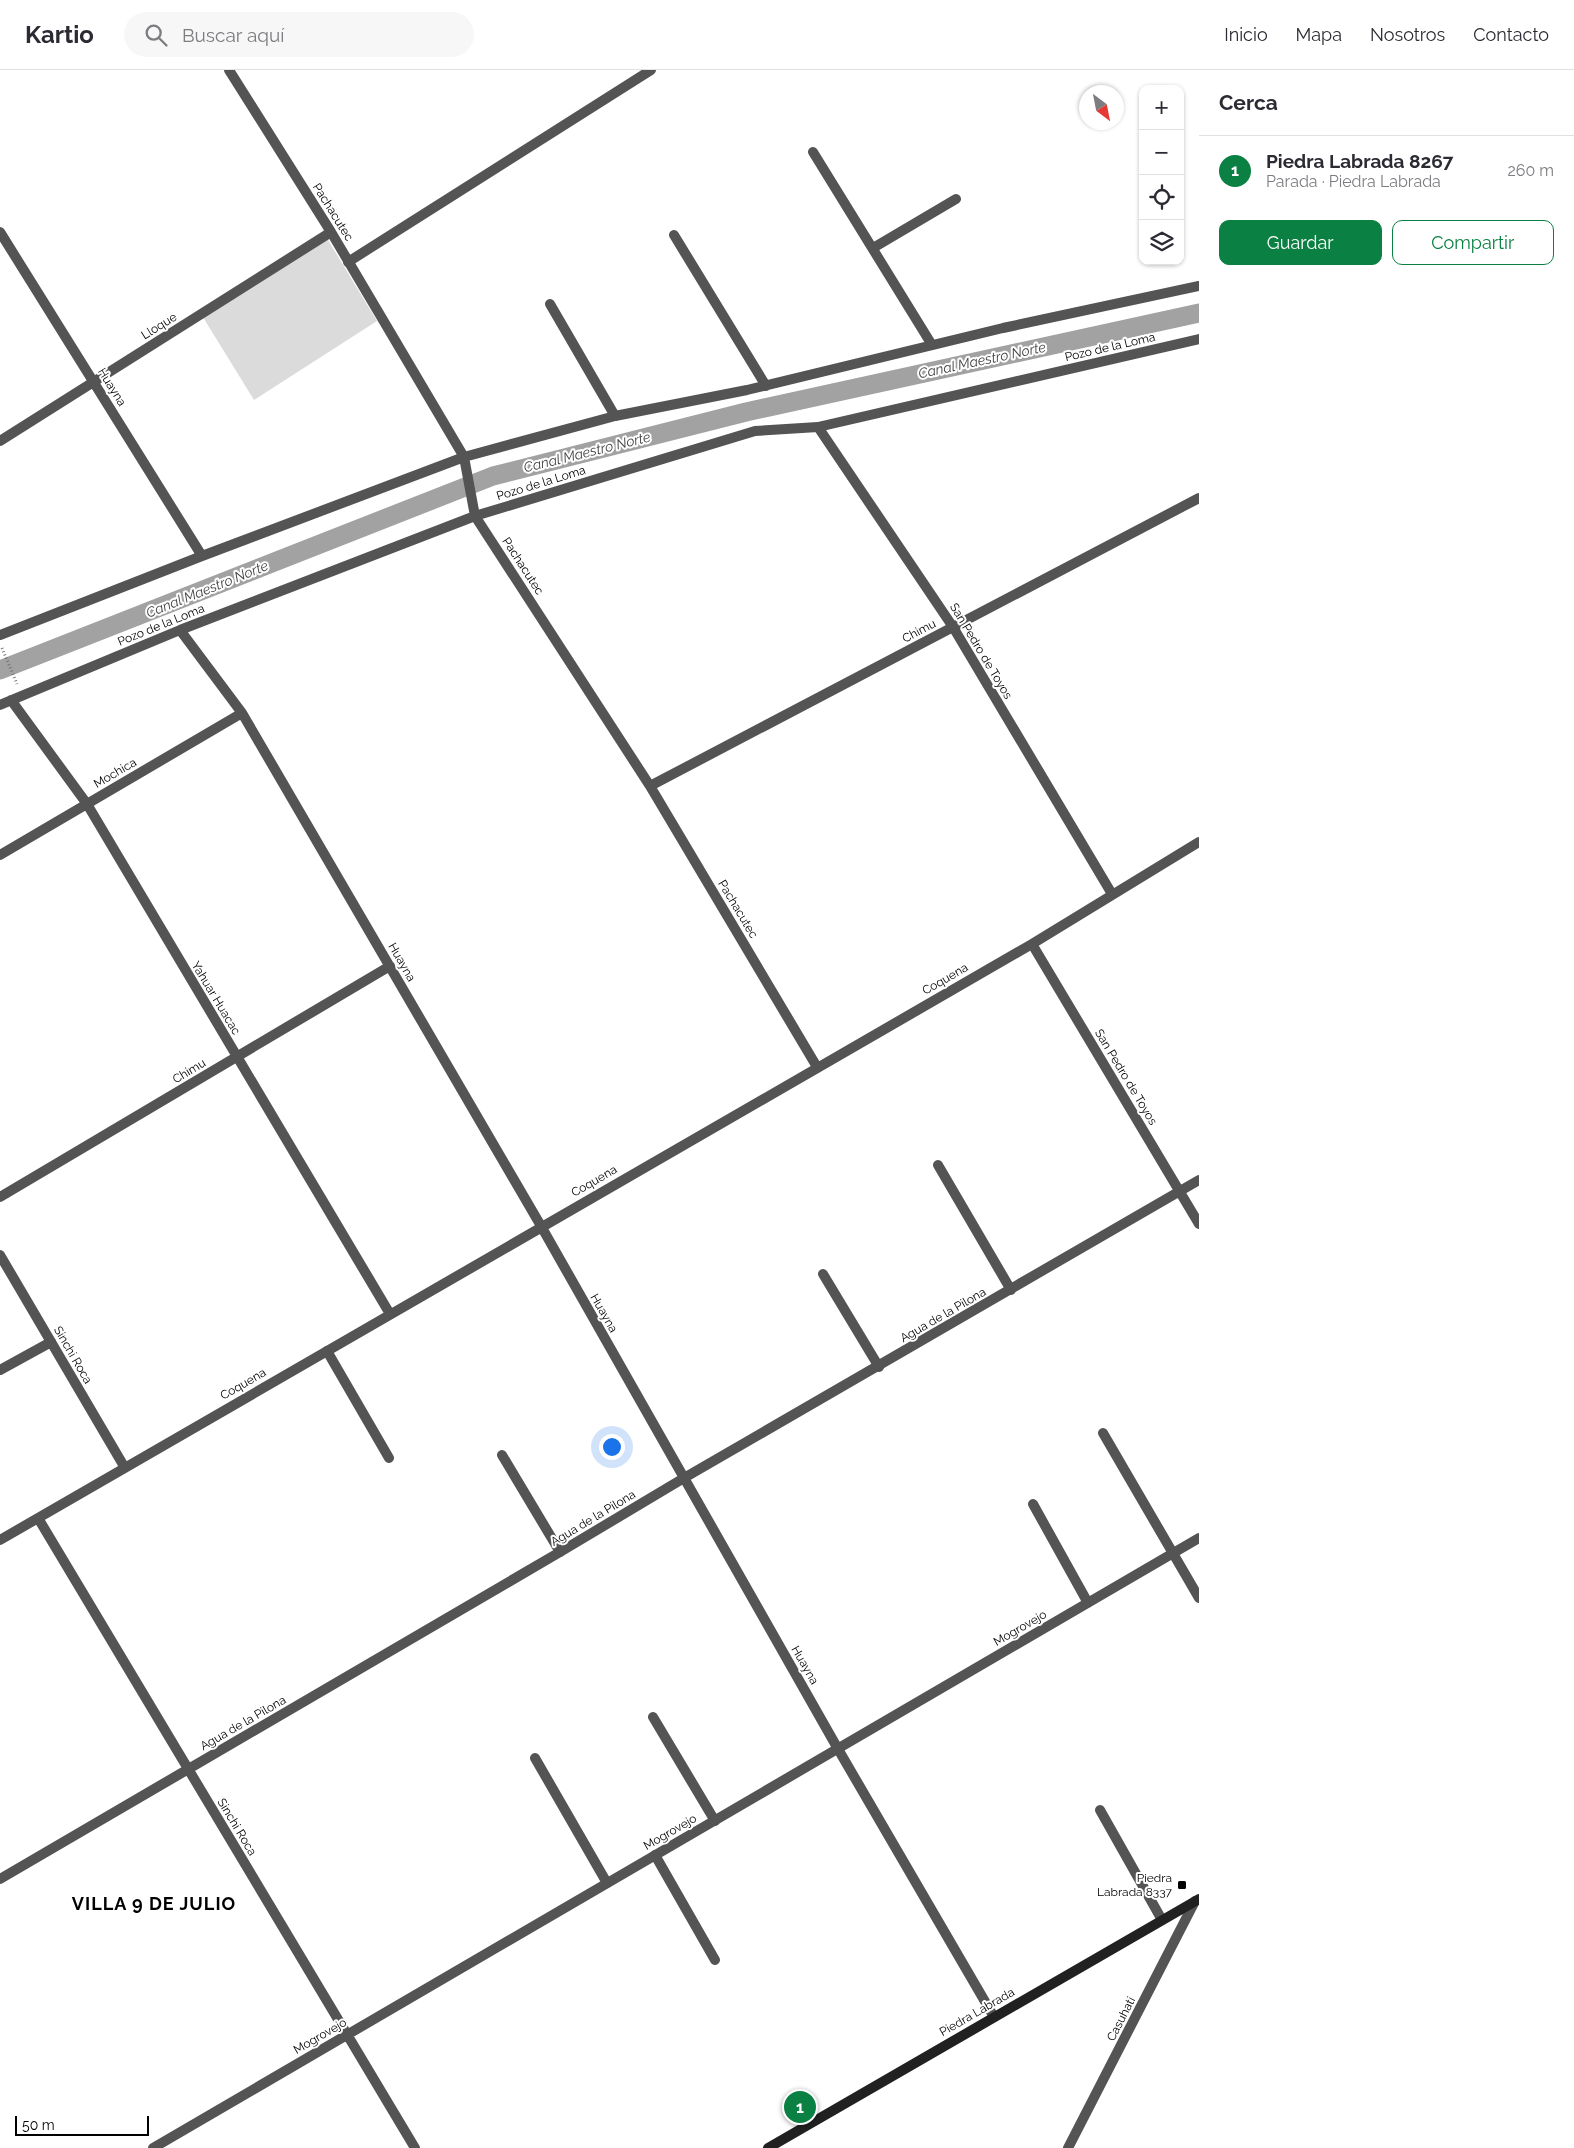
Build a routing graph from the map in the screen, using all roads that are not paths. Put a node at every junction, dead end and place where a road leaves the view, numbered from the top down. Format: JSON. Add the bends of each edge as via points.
{"nodes":[{"id":1,"x":229,"y":70,"type":"edge"},
{"id":2,"x":651,"y":70,"type":"edge"},
{"id":3,"x":813,"y":152,"type":"dead end"},
{"id":4,"x":956,"y":199,"type":"dead end"},
{"id":5,"x":0,"y":232,"type":"edge"},
{"id":6,"x":331,"y":232,"type":"junction"},
{"id":7,"x":674,"y":235,"type":"dead end"},
{"id":8,"x":873,"y":248,"type":"junction"},
{"id":9,"x":348,"y":262,"type":"junction"},
{"id":10,"x":1199,"y":286,"type":"edge"},
{"id":11,"x":550,"y":304,"type":"dead end"},
{"id":12,"x":1199,"y":339,"type":"edge"},
{"id":13,"x":932,"y":345,"type":"junction"},
{"id":14,"x":94,"y":382,"type":"junction"},
{"id":15,"x":766,"y":386,"type":"junction"},
{"id":16,"x":615,"y":416,"type":"junction"},
{"id":17,"x":818,"y":427,"type":"junction"},
{"id":18,"x":0,"y":441,"type":"edge"},
{"id":19,"x":464,"y":456,"type":"junction"},
{"id":20,"x":1199,"y":498,"type":"edge"},
{"id":21,"x":475,"y":516,"type":"junction"},
{"id":22,"x":202,"y":556,"type":"junction"},
{"id":23,"x":953,"y":627,"type":"junction"},
{"id":24,"x":180,"y":630,"type":"junction"},
{"id":25,"x":0,"y":635,"type":"edge"},
{"id":26,"x":11,"y":700,"type":"junction"},
{"id":27,"x":0,"y":704,"type":"edge"},
{"id":28,"x":242,"y":714,"type":"junction"},
{"id":29,"x":650,"y":786,"type":"junction"},
{"id":30,"x":86,"y":804,"type":"junction"},
{"id":31,"x":1199,"y":842,"type":"edge"},
{"id":32,"x":0,"y":855,"type":"edge"},
{"id":33,"x":1112,"y":894,"type":"junction"},
{"id":34,"x":1032,"y":944,"type":"junction"},
{"id":35,"x":390,"y":966,"type":"junction"},
{"id":36,"x":237,"y":1057,"type":"junction"},
{"id":37,"x":817,"y":1067,"type":"junction"},
{"id":38,"x":938,"y":1165,"type":"dead end"},
{"id":39,"x":1199,"y":1180,"type":"edge"},
{"id":40,"x":1180,"y":1192,"type":"junction"},
{"id":41,"x":0,"y":1197,"type":"edge"},
{"id":42,"x":1199,"y":1224,"type":"edge"},
{"id":43,"x":541,"y":1226,"type":"junction"},
{"id":44,"x":0,"y":1255,"type":"edge"},
{"id":45,"x":823,"y":1274,"type":"dead end"},
{"id":46,"x":1011,"y":1290,"type":"junction"},
{"id":47,"x":390,"y":1314,"type":"junction"},
{"id":48,"x":51,"y":1342,"type":"junction"},
{"id":49,"x":327,"y":1351,"type":"junction"},
{"id":50,"x":879,"y":1367,"type":"junction"},
{"id":51,"x":0,"y":1370,"type":"edge"},
{"id":52,"x":1103,"y":1433,"type":"dead end"},
{"id":53,"x":502,"y":1454,"type":"dead end"},
{"id":54,"x":389,"y":1458,"type":"dead end"},
{"id":55,"x":125,"y":1468,"type":"junction"},
{"id":56,"x":684,"y":1478,"type":"junction"},
{"id":57,"x":1033,"y":1504,"type":"dead end"},
{"id":58,"x":38,"y":1518,"type":"junction"},
{"id":59,"x":1199,"y":1538,"type":"edge"},
{"id":60,"x":0,"y":1540,"type":"edge"},
{"id":61,"x":560,"y":1552,"type":"junction"},
{"id":62,"x":1172,"y":1554,"type":"junction"},
{"id":63,"x":1199,"y":1598,"type":"edge"},
{"id":64,"x":1088,"y":1603,"type":"junction"},
{"id":65,"x":653,"y":1717,"type":"dead end"},
{"id":66,"x":838,"y":1749,"type":"junction"},
{"id":67,"x":535,"y":1758,"type":"dead end"},
{"id":68,"x":188,"y":1769,"type":"junction"},
{"id":69,"x":1100,"y":1810,"type":"dead end"},
{"id":70,"x":715,"y":1820,"type":"junction"},
{"id":71,"x":655,"y":1855,"type":"junction"},
{"id":72,"x":0,"y":1879,"type":"edge"},
{"id":73,"x":607,"y":1883,"type":"junction"},
{"id":74,"x":1197,"y":1900,"type":"edge"},
{"id":75,"x":1162,"y":1920,"type":"junction"},
{"id":76,"x":716,"y":1960,"type":"dead end"},
{"id":77,"x":994,"y":2017,"type":"junction"},
{"id":78,"x":347,"y":2035,"type":"junction"},
{"id":79,"x":153,"y":2148,"type":"edge"},
{"id":80,"x":416,"y":2148,"type":"edge"},
{"id":81,"x":768,"y":2148,"type":"edge"},
{"id":82,"x":1068,"y":2148,"type":"edge"}],
"edges":[{"from":1,"to":6,"type":"street","name":"Pachacutec"},
{"from":2,"to":9,"type":"street"},
{"from":3,"to":8,"type":"street"},
{"from":4,"to":8,"type":"street"},
{"from":5,"to":14,"type":"street","name":"Huayna"},
{"from":6,"to":9,"type":"street","name":"Pachacutec"},
{"from":6,"to":14,"type":"street","name":"Lloque"},
{"from":7,"to":15,"type":"street"},
{"from":8,"to":13,"type":"street"},
{"from":9,"to":19,"type":"street","name":"Pachacutec"},
{"from":10,"to":13,"type":"street"},
{"from":11,"to":16,"type":"street"},
{"from":12,"to":17,"type":"street","name":"Pozo de la Loma"},
{"from":13,"to":15,"type":"street"},
{"from":14,"to":18,"type":"street","name":"Lloque"},
{"from":14,"to":22,"type":"street","name":"Huayna"},
{"from":15,"to":16,"type":"street"},
{"from":16,"to":19,"type":"street"},
{"from":17,"to":21,"type":"street","name":"Pozo de la Loma","via":[[755,431]]},
{"from":17,"to":23,"type":"street","name":"San Pedro de Toyos"},
{"from":19,"to":21,"type":"street","name":"Pachacutec"},
{"from":19,"to":22,"type":"street"},
{"from":20,"to":23,"type":"street","name":"Chimu"},
{"from":21,"to":24,"type":"street","name":"Pozo de la Loma"},
{"from":21,"to":29,"type":"street","name":"Pachacutec"},
{"from":22,"to":25,"type":"street"},
{"from":23,"to":29,"type":"street","name":"Chimu"},
{"from":23,"to":33,"type":"street","name":"San Pedro de Toyos"},
{"from":24,"to":26,"type":"street","name":"Pozo de la Loma"},
{"from":24,"to":28,"type":"street","name":"Huayna"},
{"from":26,"to":27,"type":"street","name":"Pozo de la Loma"},
{"from":26,"to":30,"type":"street","name":"Yahuar Huacac"},
{"from":28,"to":30,"type":"street","name":"Mochica"},
{"from":28,"to":35,"type":"street","name":"Huayna"},
{"from":29,"to":37,"type":"street","name":"Pachacutec"},
{"from":30,"to":32,"type":"street","name":"Mochica"},
{"from":30,"to":36,"type":"street","name":"Yahuar Huacac"},
{"from":31,"to":33,"type":"street","name":"Coquena"},
{"from":33,"to":34,"type":"street","name":"Coquena"},
{"from":34,"to":37,"type":"street","name":"Coquena"},
{"from":34,"to":40,"type":"street","name":"San Pedro de Toyos"},
{"from":35,"to":36,"type":"street","name":"Chimu"},
{"from":35,"to":43,"type":"street","name":"Huayna"},
{"from":36,"to":41,"type":"street","name":"Chimu"},
{"from":36,"to":47,"type":"street","name":"Yahuar Huacac"},
{"from":37,"to":43,"type":"street","name":"Coquena"},
{"from":38,"to":46,"type":"street"},
{"from":39,"to":40,"type":"street","name":"Agua de la Pilona"},
{"from":40,"to":42,"type":"street","name":"San Pedro de Toyos"},
{"from":40,"to":46,"type":"street","name":"Agua de la Pilona"},
{"from":43,"to":47,"type":"street","name":"Coquena"},
{"from":43,"to":56,"type":"street","name":"Huayna"},
{"from":44,"to":48,"type":"street","name":"Sinchi Roca"},
{"from":45,"to":50,"type":"street"},
{"from":46,"to":50,"type":"street","name":"Agua de la Pilona"},
{"from":47,"to":49,"type":"street","name":"Coquena"},
{"from":48,"to":51,"type":"street"},
{"from":48,"to":55,"type":"street","name":"Sinchi Roca"},
{"from":49,"to":54,"type":"street"},
{"from":49,"to":55,"type":"street","name":"Coquena"},
{"from":50,"to":56,"type":"street","name":"Agua de la Pilona"},
{"from":52,"to":62,"type":"street"},
{"from":53,"to":61,"type":"street"},
{"from":55,"to":58,"type":"street","name":"Coquena"},
{"from":56,"to":61,"type":"street","name":"Agua de la Pilona"},
{"from":56,"to":66,"type":"street","name":"Huayna"},
{"from":57,"to":64,"type":"street"},
{"from":58,"to":60,"type":"street","name":"Coquena"},
{"from":58,"to":68,"type":"street","name":"Sinchi Roca"},
{"from":59,"to":62,"type":"street","name":"Mogrovejo"},
{"from":61,"to":68,"type":"street","name":"Agua de la Pilona"},
{"from":62,"to":63,"type":"street"},
{"from":62,"to":64,"type":"street","name":"Mogrovejo"},
{"from":64,"to":66,"type":"street","name":"Mogrovejo"},
{"from":65,"to":70,"type":"street"},
{"from":66,"to":70,"type":"street","name":"Mogrovejo"},
{"from":66,"to":77,"type":"street","name":"Huayna"},
{"from":67,"to":73,"type":"street"},
{"from":68,"to":72,"type":"street","name":"Agua de la Pilona"},
{"from":68,"to":78,"type":"street","name":"Sinchi Roca"},
{"from":69,"to":75,"type":"street"},
{"from":70,"to":71,"type":"street","name":"Mogrovejo"},
{"from":71,"to":73,"type":"street","name":"Mogrovejo"},
{"from":71,"to":76,"type":"street"},
{"from":73,"to":78,"type":"street","name":"Mogrovejo"},
{"from":74,"to":75,"type":"main road","name":"Piedra Labrada"},
{"from":74,"to":82,"type":"street","name":"Casuhati"},
{"from":75,"to":77,"type":"main road","name":"Piedra Labrada"},
{"from":77,"to":81,"type":"main road","name":"Piedra Labrada"},
{"from":78,"to":79,"type":"street","name":"Mogrovejo"},
{"from":78,"to":80,"type":"street","name":"Sinchi Roca"}]}
